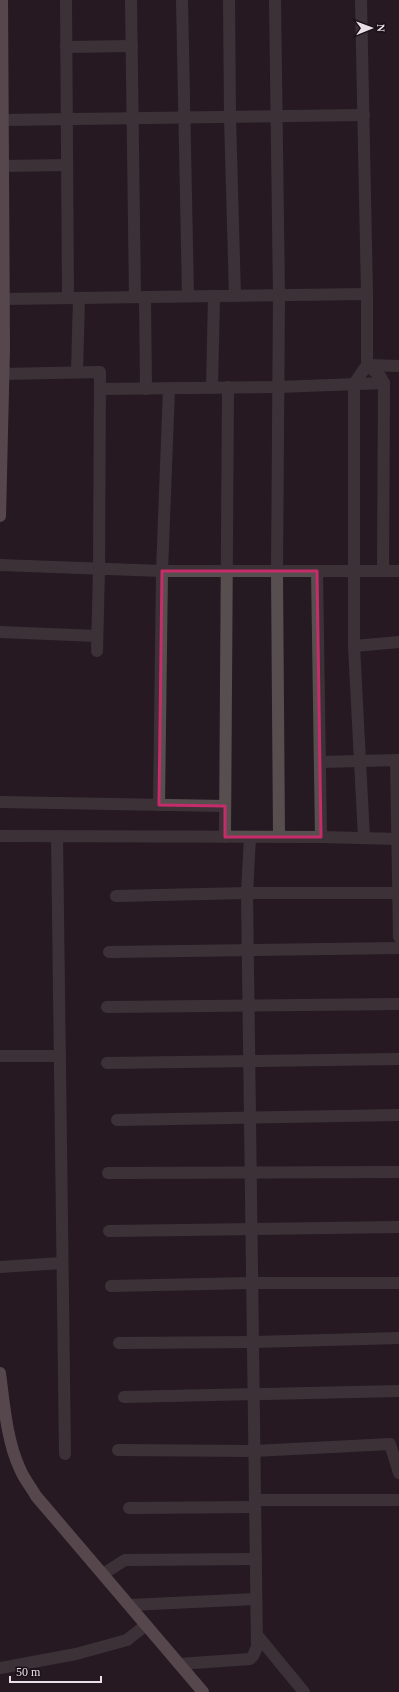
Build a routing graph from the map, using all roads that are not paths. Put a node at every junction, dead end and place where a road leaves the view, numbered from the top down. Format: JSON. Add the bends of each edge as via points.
{"nodes":[{"id":1,"x":2,"y":0,"type":"edge"},
{"id":2,"x":66,"y":0,"type":"edge"},
{"id":3,"x":132,"y":0,"type":"edge"},
{"id":4,"x":182,"y":0,"type":"edge"},
{"id":5,"x":229,"y":0,"type":"edge"},
{"id":6,"x":275,"y":0,"type":"edge"},
{"id":7,"x":361,"y":0,"type":"edge"},
{"id":8,"x":1,"y":43,"type":"edge"},
{"id":9,"x":132,"y":46,"type":"junction"},
{"id":10,"x":66,"y":47,"type":"junction"},
{"id":11,"x":364,"y":115,"type":"junction"},
{"id":12,"x":276,"y":116,"type":"junction"},
{"id":13,"x":1,"y":117,"type":"edge"},
{"id":14,"x":230,"y":117,"type":"junction"},
{"id":15,"x":184,"y":118,"type":"junction"},
{"id":16,"x":134,"y":119,"type":"junction"},
{"id":17,"x":67,"y":120,"type":"junction"},
{"id":18,"x":67,"y":165,"type":"junction"},
{"id":19,"x":1,"y":174,"type":"edge"},
{"id":20,"x":1,"y":222,"type":"edge"},
{"id":21,"x":367,"y":294,"type":"junction"},
{"id":22,"x":279,"y":295,"type":"junction"},
{"id":23,"x":188,"y":296,"type":"junction"},
{"id":24,"x":214,"y":296,"type":"junction"},
{"id":25,"x":235,"y":296,"type":"junction"},
{"id":26,"x":140,"y":297,"type":"junction"},
{"id":27,"x":73,"y":298,"type":"junction"},
{"id":28,"x":3,"y":299,"type":"junction"},
{"id":29,"x":2,"y":318,"type":"edge"},
{"id":30,"x":2,"y":348,"type":"edge"},
{"id":31,"x":367,"y":365,"type":"junction"},
{"id":32,"x":399,"y":366,"type":"edge"},
{"id":33,"x":77,"y":372,"type":"junction"},
{"id":34,"x":3,"y":374,"type":"junction"},
{"id":35,"x":384,"y":383,"type":"junction"},
{"id":36,"x":354,"y":384,"type":"junction"},
{"id":37,"x":278,"y":387,"type":"junction"},
{"id":38,"x":146,"y":388,"type":"junction"},
{"id":39,"x":169,"y":388,"type":"junction"},
{"id":40,"x":212,"y":388,"type":"junction"},
{"id":41,"x":228,"y":388,"type":"junction"},
{"id":42,"x":100,"y":389,"type":"junction"},
{"id":43,"x":0,"y":516,"type":"edge"},
{"id":44,"x":0,"y":565,"type":"edge"},
{"id":45,"x":100,"y":569,"type":"junction"},
{"id":46,"x":162,"y":571,"type":"junction"},
{"id":47,"x":227,"y":571,"type":"junction"},
{"id":48,"x":277,"y":571,"type":"junction"},
{"id":49,"x":317,"y":571,"type":"junction"},
{"id":50,"x":354,"y":571,"type":"junction"},
{"id":51,"x":383,"y":571,"type":"junction"},
{"id":52,"x":399,"y":572,"type":"edge"},
{"id":53,"x":0,"y":632,"type":"edge"},
{"id":54,"x":97,"y":636,"type":"junction"},
{"id":55,"x":399,"y":642,"type":"edge"},
{"id":56,"x":354,"y":646,"type":"junction"},
{"id":57,"x":97,"y":651,"type":"dead end"},
{"id":58,"x":397,"y":760,"type":"edge"},
{"id":59,"x":320,"y":762,"type":"junction"},
{"id":60,"x":360,"y":762,"type":"junction"},
{"id":61,"x":0,"y":802,"type":"edge"},
{"id":62,"x":159,"y":805,"type":"junction"},
{"id":63,"x":225,"y":806,"type":"junction"},
{"id":64,"x":0,"y":836,"type":"edge"},
{"id":65,"x":57,"y":836,"type":"junction"},
{"id":66,"x":225,"y":837,"type":"junction"},
{"id":67,"x":250,"y":837,"type":"junction"},
{"id":68,"x":280,"y":837,"type":"junction"},
{"id":69,"x":321,"y":837,"type":"junction"},
{"id":70,"x":364,"y":838,"type":"junction"},
{"id":71,"x":398,"y":842,"type":"edge"},
{"id":72,"x":247,"y":893,"type":"junction"},
{"id":73,"x":399,"y":893,"type":"edge"},
{"id":74,"x":116,"y":896,"type":"dead end"},
{"id":75,"x":399,"y":937,"type":"edge"},
{"id":76,"x":399,"y":948,"type":"edge"},
{"id":77,"x":248,"y":949,"type":"junction"},
{"id":78,"x":109,"y":952,"type":"dead end"},
{"id":79,"x":399,"y":1004,"type":"edge"},
{"id":80,"x":249,"y":1005,"type":"junction"},
{"id":81,"x":107,"y":1007,"type":"dead end"},
{"id":82,"x":0,"y":1056,"type":"edge"},
{"id":83,"x":60,"y":1056,"type":"junction"},
{"id":84,"x":399,"y":1060,"type":"edge"},
{"id":85,"x":249,"y":1062,"type":"junction"},
{"id":86,"x":107,"y":1063,"type":"dead end"},
{"id":87,"x":399,"y":1115,"type":"edge"},
{"id":88,"x":250,"y":1117,"type":"junction"},
{"id":89,"x":117,"y":1120,"type":"dead end"},
{"id":90,"x":399,"y":1172,"type":"edge"},
{"id":91,"x":108,"y":1173,"type":"dead end"},
{"id":92,"x":251,"y":1173,"type":"junction"},
{"id":93,"x":399,"y":1227,"type":"edge"},
{"id":94,"x":251,"y":1228,"type":"junction"},
{"id":95,"x":109,"y":1231,"type":"dead end"},
{"id":96,"x":62,"y":1263,"type":"junction"},
{"id":97,"x":0,"y":1267,"type":"edge"},
{"id":98,"x":399,"y":1282,"type":"edge"},
{"id":99,"x":252,"y":1283,"type":"junction"},
{"id":100,"x":111,"y":1286,"type":"dead end"},
{"id":101,"x":399,"y":1338,"type":"edge"},
{"id":102,"x":253,"y":1342,"type":"junction"},
{"id":103,"x":119,"y":1343,"type":"dead end"},
{"id":104,"x":0,"y":1373,"type":"edge"},
{"id":105,"x":399,"y":1391,"type":"edge"},
{"id":106,"x":254,"y":1395,"type":"junction"},
{"id":107,"x":124,"y":1397,"type":"dead end"},
{"id":108,"x":118,"y":1450,"type":"dead end"},
{"id":109,"x":254,"y":1451,"type":"junction"},
{"id":110,"x":65,"y":1454,"type":"dead end"},
{"id":111,"x":399,"y":1473,"type":"edge"},
{"id":112,"x":399,"y":1500,"type":"edge"},
{"id":113,"x":255,"y":1503,"type":"junction"},
{"id":114,"x":129,"y":1508,"type":"dead end"},
{"id":115,"x":256,"y":1559,"type":"junction"},
{"id":116,"x":103,"y":1574,"type":"junction"},
{"id":117,"x":256,"y":1599,"type":"junction"},
{"id":118,"x":130,"y":1605,"type":"junction"},
{"id":119,"x":146,"y":1625,"type":"junction"},
{"id":120,"x":257,"y":1635,"type":"junction"},
{"id":121,"x":179,"y":1664,"type":"junction"},
{"id":122,"x":0,"y":1668,"type":"edge"},
{"id":123,"x":203,"y":1692,"type":"edge"},
{"id":124,"x":304,"y":1692,"type":"edge"}],
"edges":[{"from":1,"to":8,"type":"main road"},
{"from":2,"to":10,"type":"street"},
{"from":3,"to":9,"type":"street"},
{"from":4,"to":15,"type":"street"},
{"from":5,"to":14,"type":"street"},
{"from":6,"to":12,"type":"street"},
{"from":7,"to":11,"type":"street"},
{"from":8,"to":13,"type":"main road"},
{"from":9,"to":10,"type":"street"},
{"from":9,"to":16,"type":"street"},
{"from":10,"to":17,"type":"street"},
{"from":11,"to":12,"type":"street"},
{"from":11,"to":21,"type":"street"},
{"from":12,"to":14,"type":"street"},
{"from":12,"to":22,"type":"street"},
{"from":13,"to":17,"type":"street"},
{"from":13,"to":19,"type":"main road"},
{"from":14,"to":15,"type":"street"},
{"from":14,"to":25,"type":"street"},
{"from":15,"to":16,"type":"street"},
{"from":15,"to":23,"type":"street"},
{"from":16,"to":17,"type":"street"},
{"from":16,"to":26,"type":"street"},
{"from":17,"to":18,"type":"street"},
{"from":18,"to":19,"type":"street"},
{"from":18,"to":27,"type":"street"},
{"from":19,"to":20,"type":"main road"},
{"from":20,"to":28,"type":"main road"},
{"from":21,"to":22,"type":"street"},
{"from":21,"to":31,"type":"street"},
{"from":22,"to":25,"type":"street"},
{"from":22,"to":37,"type":"street"},
{"from":23,"to":24,"type":"street"},
{"from":23,"to":26,"type":"street"},
{"from":24,"to":25,"type":"street"},
{"from":24,"to":40,"type":"street"},
{"from":26,"to":27,"type":"street"},
{"from":26,"to":38,"type":"street"},
{"from":27,"to":28,"type":"street"},
{"from":27,"to":33,"type":"street"},
{"from":28,"to":29,"type":"main road"},
{"from":29,"to":30,"type":"main road"},
{"from":30,"to":34,"type":"main road"},
{"from":31,"to":32,"type":"street"},
{"from":31,"to":35,"type":"street"},
{"from":31,"to":36,"type":"street"},
{"from":33,"to":34,"type":"street"},
{"from":33,"to":42,"type":"street","via":[[100,372]]},
{"from":34,"to":43,"type":"main road"},
{"from":35,"to":36,"type":"street"},
{"from":35,"to":51,"type":"street"},
{"from":36,"to":37,"type":"street"},
{"from":36,"to":50,"type":"street"},
{"from":37,"to":41,"type":"street"},
{"from":37,"to":48,"type":"street"},
{"from":38,"to":39,"type":"street"},
{"from":38,"to":42,"type":"street"},
{"from":39,"to":40,"type":"street"},
{"from":39,"to":46,"type":"street"},
{"from":40,"to":41,"type":"street"},
{"from":41,"to":47,"type":"street"},
{"from":42,"to":45,"type":"street"},
{"from":44,"to":45,"type":"street"},
{"from":45,"to":46,"type":"street"},
{"from":45,"to":54,"type":"street"},
{"from":46,"to":47,"type":"street"},
{"from":46,"to":62,"type":"street"},
{"from":47,"to":48,"type":"street"},
{"from":47,"to":63,"type":"street"},
{"from":48,"to":49,"type":"street"},
{"from":48,"to":68,"type":"street"},
{"from":49,"to":50,"type":"street"},
{"from":49,"to":59,"type":"street"},
{"from":50,"to":51,"type":"street"},
{"from":50,"to":56,"type":"street"},
{"from":51,"to":52,"type":"street"},
{"from":53,"to":54,"type":"street"},
{"from":54,"to":57,"type":"street"},
{"from":55,"to":56,"type":"street"},
{"from":56,"to":60,"type":"street"},
{"from":58,"to":60,"type":"street"},
{"from":58,"to":71,"type":"street"},
{"from":59,"to":60,"type":"street"},
{"from":59,"to":69,"type":"street"},
{"from":60,"to":70,"type":"street"},
{"from":61,"to":62,"type":"street"},
{"from":62,"to":63,"type":"street"},
{"from":63,"to":66,"type":"street"},
{"from":64,"to":65,"type":"street"},
{"from":65,"to":66,"type":"street"},
{"from":65,"to":83,"type":"street"},
{"from":66,"to":67,"type":"street"},
{"from":67,"to":68,"type":"street"},
{"from":67,"to":72,"type":"street"},
{"from":68,"to":69,"type":"street"},
{"from":69,"to":70,"type":"street"},
{"from":70,"to":71,"type":"street"},
{"from":71,"to":73,"type":"street"},
{"from":72,"to":73,"type":"street"},
{"from":72,"to":74,"type":"street"},
{"from":72,"to":77,"type":"street"},
{"from":73,"to":75,"type":"street"},
{"from":76,"to":77,"type":"street"},
{"from":77,"to":78,"type":"street"},
{"from":77,"to":80,"type":"street"},
{"from":79,"to":80,"type":"street"},
{"from":80,"to":81,"type":"street"},
{"from":80,"to":85,"type":"street"},
{"from":82,"to":83,"type":"street"},
{"from":83,"to":96,"type":"street"},
{"from":84,"to":85,"type":"street"},
{"from":85,"to":86,"type":"street"},
{"from":85,"to":88,"type":"street"},
{"from":87,"to":88,"type":"street"},
{"from":88,"to":89,"type":"street"},
{"from":88,"to":92,"type":"street"},
{"from":90,"to":92,"type":"street"},
{"from":91,"to":92,"type":"street"},
{"from":92,"to":94,"type":"street"},
{"from":93,"to":94,"type":"street"},
{"from":94,"to":95,"type":"street"},
{"from":94,"to":99,"type":"street"},
{"from":96,"to":97,"type":"street"},
{"from":96,"to":110,"type":"street"},
{"from":98,"to":99,"type":"street"},
{"from":99,"to":100,"type":"street"},
{"from":99,"to":102,"type":"street"},
{"from":101,"to":102,"type":"street"},
{"from":102,"to":103,"type":"street"},
{"from":102,"to":106,"type":"street"},
{"from":104,"to":116,"type":"main road","via":[[4,1411],[20,1469],[36,1496]]},
{"from":105,"to":106,"type":"street"},
{"from":106,"to":107,"type":"street"},
{"from":106,"to":109,"type":"street"},
{"from":108,"to":109,"type":"street"},
{"from":109,"to":111,"type":"street","via":[[390,1444]]},
{"from":109,"to":113,"type":"street"},
{"from":112,"to":113,"type":"street"},
{"from":113,"to":114,"type":"street"},
{"from":113,"to":115,"type":"street"},
{"from":115,"to":116,"type":"street","via":[[125,1560]]},
{"from":115,"to":117,"type":"street"},
{"from":116,"to":118,"type":"main road"},
{"from":117,"to":118,"type":"street"},
{"from":117,"to":120,"type":"street"},
{"from":118,"to":119,"type":"main road"},
{"from":119,"to":121,"type":"main road"},
{"from":119,"to":122,"type":"street","via":[[127,1640],[76,1654]]},
{"from":120,"to":121,"type":"street","via":[[257,1647],[250,1659]]},
{"from":120,"to":124,"type":"street"},
{"from":121,"to":123,"type":"main road"}]}
